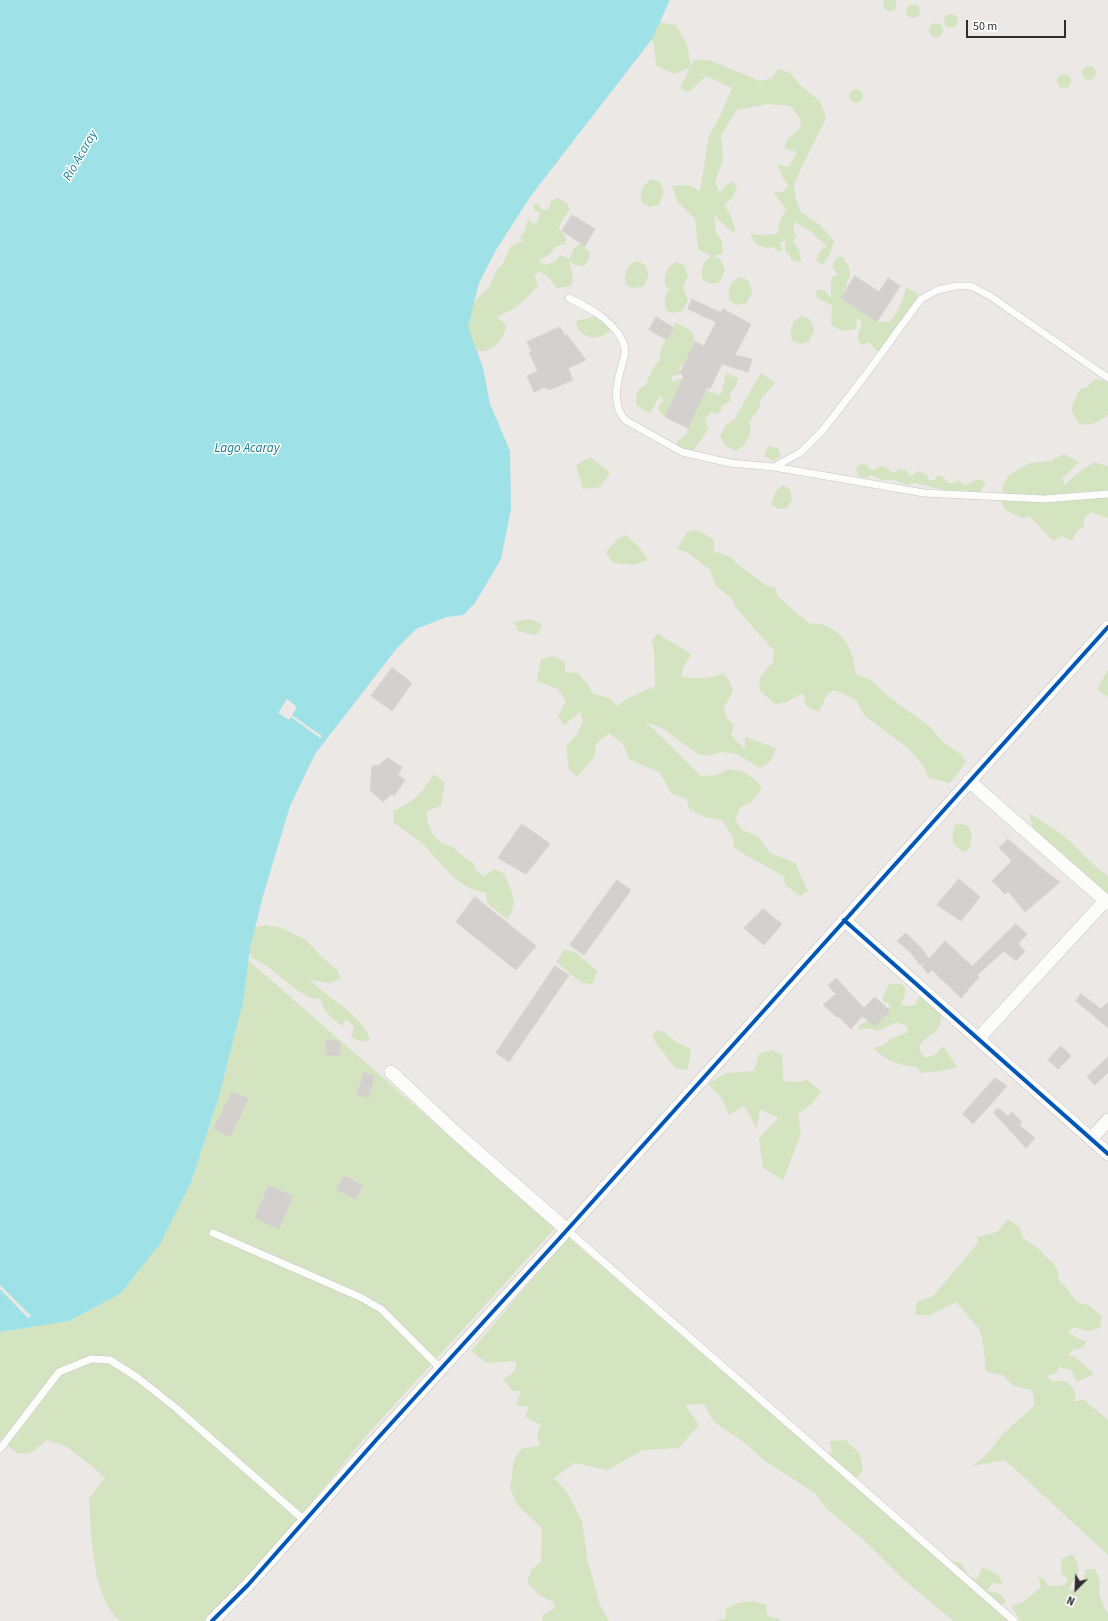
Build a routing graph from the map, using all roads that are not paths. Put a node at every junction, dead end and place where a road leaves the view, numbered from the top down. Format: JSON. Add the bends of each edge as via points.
{"nodes":[{"id":1,"x":570,"y":298,"type":"dead end"},
{"id":2,"x":1108,"y":378,"type":"edge"},
{"id":3,"x":774,"y":467,"type":"junction"},
{"id":4,"x":1108,"y":494,"type":"edge"},
{"id":5,"x":1108,"y":627,"type":"edge"},
{"id":6,"x":969,"y":781,"type":"junction"},
{"id":7,"x":1107,"y":902,"type":"edge"},
{"id":8,"x":844,"y":920,"type":"junction"},
{"id":9,"x":978,"y":1038,"type":"junction"},
{"id":10,"x":391,"y":1072,"type":"dead end"},
{"id":11,"x":1108,"y":1120,"type":"edge"},
{"id":12,"x":1091,"y":1139,"type":"junction"},
{"id":13,"x":1108,"y":1154,"type":"edge"},
{"id":14,"x":567,"y":1230,"type":"junction"},
{"id":15,"x":213,"y":1233,"type":"dead end"},
{"id":16,"x":441,"y":1369,"type":"junction"},
{"id":17,"x":0,"y":1449,"type":"edge"},
{"id":18,"x":305,"y":1521,"type":"junction"},
{"id":19,"x":212,"y":1621,"type":"edge"},
{"id":20,"x":1014,"y":1621,"type":"edge"}],
"edges":[{"from":1,"to":3,"type":"lane","via":[[598,313],[623,342],[625,352],[616,406],[625,420],[682,452],[730,462]]},
{"from":2,"to":3,"type":"lane","via":[[990,296],[971,286],[938,290],[921,299],[823,430],[801,452]]},
{"from":3,"to":4,"type":"lane","via":[[924,493],[1044,499]]},
{"from":5,"to":6,"type":"street"},
{"from":6,"to":7,"type":"street"},
{"from":6,"to":8,"type":"street"},
{"from":7,"to":9,"type":"street"},
{"from":8,"to":9,"type":"street"},
{"from":8,"to":14,"type":"street"},
{"from":9,"to":12,"type":"street"},
{"from":10,"to":14,"type":"street"},
{"from":11,"to":12,"type":"street"},
{"from":12,"to":13,"type":"street"},
{"from":14,"to":16,"type":"street"},
{"from":14,"to":20,"type":"lane"},
{"from":15,"to":16,"type":"lane","via":[[360,1297],[380,1309]]},
{"from":16,"to":18,"type":"street"},
{"from":17,"to":18,"type":"lane","via":[[59,1372],[91,1359],[110,1360],[176,1408]]},
{"from":18,"to":19,"type":"street"}]}
